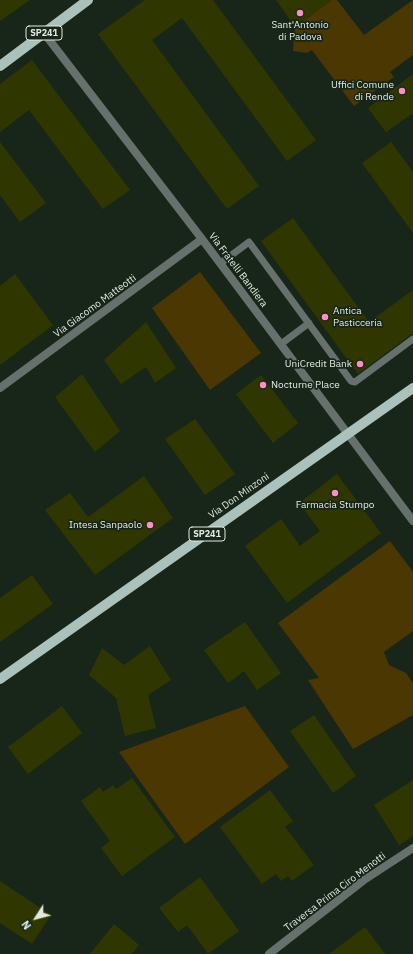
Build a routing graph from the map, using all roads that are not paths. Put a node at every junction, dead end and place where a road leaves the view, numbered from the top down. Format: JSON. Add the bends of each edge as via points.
{"nodes":[{"id":1,"x":88,"y":0,"type":"edge"},
{"id":2,"x":44,"y":33,"type":"junction"},
{"id":3,"x":0,"y":66,"type":"edge"},
{"id":4,"x":202,"y":239,"type":"junction"},
{"id":5,"x":221,"y":263,"type":"junction"},
{"id":6,"x":309,"y":323,"type":"junction"},
{"id":7,"x":413,"y":339,"type":"edge"},
{"id":8,"x":281,"y":344,"type":"junction"},
{"id":9,"x":0,"y":388,"type":"edge"},
{"id":10,"x":413,"y":388,"type":"edge"},
{"id":11,"x":349,"y":434,"type":"junction"},
{"id":12,"x":413,"y":521,"type":"edge"},
{"id":13,"x":0,"y":679,"type":"edge"},
{"id":14,"x":413,"y":848,"type":"edge"},
{"id":15,"x":269,"y":954,"type":"edge"}],
"edges":[{"from":1,"to":2,"type":"main road","number":"SP241"},
{"from":2,"to":3,"type":"main road","number":"SP241"},
{"from":2,"to":4,"type":"street","name":"Via Fratelli Bandiera"},
{"from":4,"to":5,"type":"street","name":"Via Fratelli Bandiera"},
{"from":4,"to":9,"type":"street","name":"Via Giacomo Matteotti"},
{"from":5,"to":6,"type":"lane","via":[[249,242]]},
{"from":5,"to":8,"type":"street","name":"Via Fratelli Bandiera"},
{"from":6,"to":7,"type":"lane","via":[[351,381],[355,382]]},
{"from":6,"to":8,"type":"lane"},
{"from":8,"to":11,"type":"street","name":"Via Fratelli Bandiera"},
{"from":10,"to":11,"type":"main road","name":"Via Don Minzoni","number":"SP241"},
{"from":11,"to":12,"type":"street","name":"Via Fratelli Bandiera"},
{"from":11,"to":13,"type":"main road","name":"Via Don Minzoni","number":"SP241"},
{"from":14,"to":15,"type":"street","name":"Traversa Prima Ciro Menotti","via":[[364,880]]}]}
